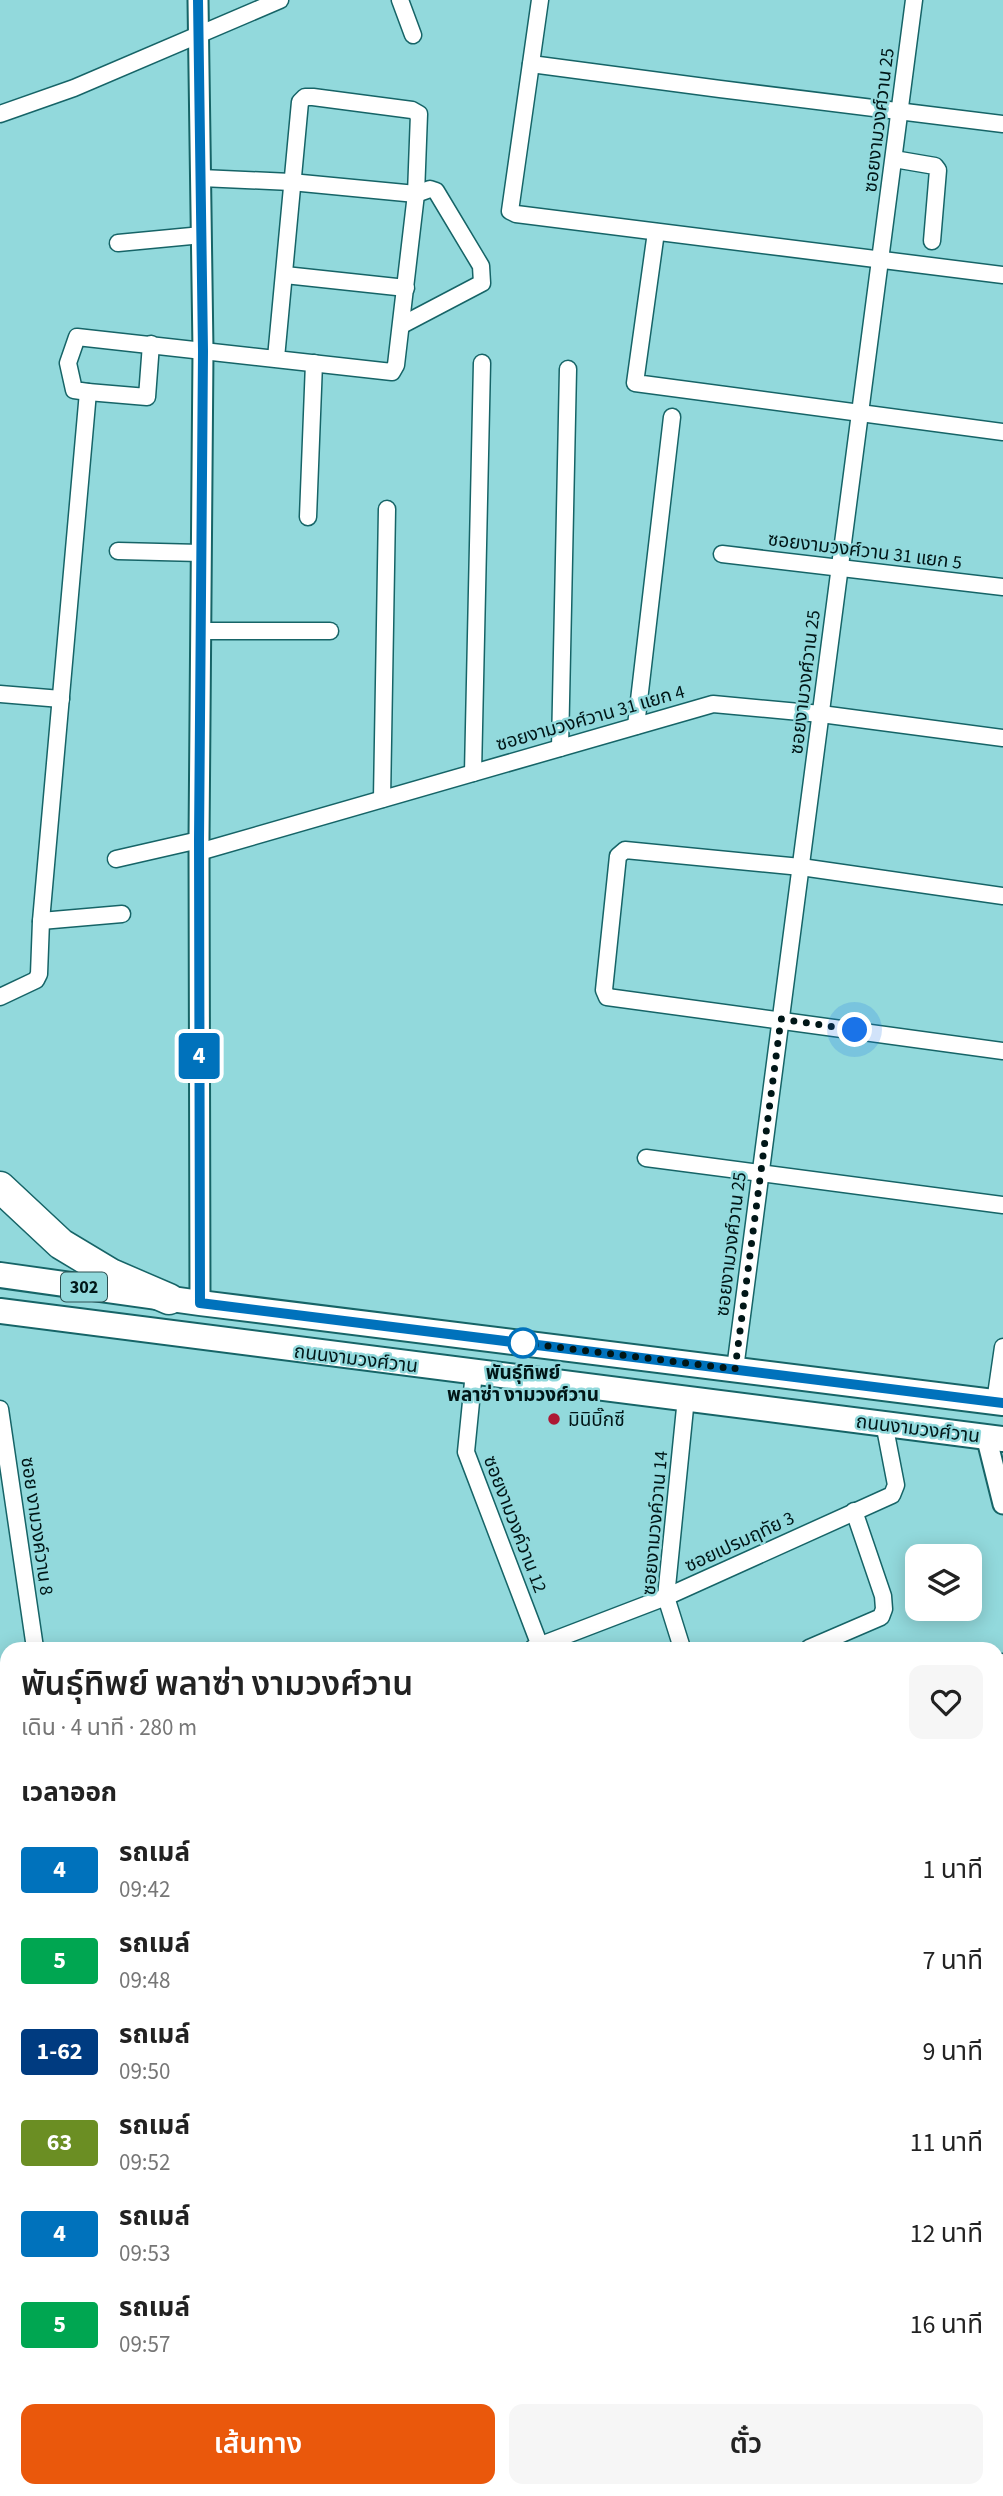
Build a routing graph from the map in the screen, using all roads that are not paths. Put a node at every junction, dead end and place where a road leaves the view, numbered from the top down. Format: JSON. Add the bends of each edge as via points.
{"nodes":[{"id":1,"x":198,"y":0,"type":"edge"},
{"id":2,"x":280,"y":0,"type":"edge"},
{"id":3,"x":400,"y":0,"type":"edge"},
{"id":4,"x":540,"y":0,"type":"edge"},
{"id":5,"x":914,"y":0,"type":"edge"},
{"id":6,"x":200,"y":34,"type":"junction"},
{"id":7,"x":413,"y":35,"type":"dead end"},
{"id":8,"x":531,"y":64,"type":"junction"},
{"id":9,"x":900,"y":110,"type":"junction"},
{"id":10,"x":0,"y":114,"type":"edge"},
{"id":11,"x":1003,"y":124,"type":"edge"},
{"id":12,"x":894,"y":159,"type":"junction"},
{"id":13,"x":201,"y":178,"type":"junction"},
{"id":14,"x":291,"y":182,"type":"junction"},
{"id":15,"x":416,"y":194,"type":"junction"},
{"id":16,"x":656,"y":232,"type":"junction"},
{"id":17,"x":202,"y":235,"type":"junction"},
{"id":18,"x":932,"y":241,"type":"dead end"},
{"id":19,"x":118,"y":243,"type":"dead end"},
{"id":20,"x":880,"y":258,"type":"junction"},
{"id":21,"x":285,"y":275,"type":"junction"},
{"id":22,"x":1003,"y":275,"type":"edge"},
{"id":23,"x":406,"y":288,"type":"junction"},
{"id":24,"x":402,"y":325,"type":"junction"},
{"id":25,"x":151,"y":344,"type":"junction"},
{"id":26,"x":203,"y":351,"type":"junction"},
{"id":27,"x":276,"y":358,"type":"junction"},
{"id":28,"x":314,"y":363,"type":"junction"},
{"id":29,"x":482,"y":363,"type":"dead end"},
{"id":30,"x":568,"y":369,"type":"dead end"},
{"id":31,"x":88,"y":392,"type":"junction"},
{"id":32,"x":860,"y":411,"type":"junction"},
{"id":33,"x":673,"y":417,"type":"dead end"},
{"id":34,"x":1003,"y":432,"type":"edge"},
{"id":35,"x":387,"y":509,"type":"dead end"},
{"id":36,"x":308,"y":517,"type":"dead end"},
{"id":37,"x":118,"y":551,"type":"dead end"},
{"id":38,"x":201,"y":553,"type":"junction"},
{"id":39,"x":722,"y":554,"type":"dead end"},
{"id":40,"x":840,"y":567,"type":"junction"},
{"id":41,"x":1003,"y":587,"type":"edge"},
{"id":42,"x":200,"y":631,"type":"junction"},
{"id":43,"x":331,"y":631,"type":"dead end"},
{"id":44,"x":0,"y":694,"type":"edge"},
{"id":45,"x":61,"y":699,"type":"junction"},
{"id":46,"x":821,"y":714,"type":"junction"},
{"id":47,"x":636,"y":726,"type":"junction"},
{"id":48,"x":1003,"y":738,"type":"edge"},
{"id":49,"x":560,"y":748,"type":"junction"},
{"id":50,"x":473,"y":773,"type":"junction"},
{"id":51,"x":382,"y":799,"type":"junction"},
{"id":52,"x":199,"y":846,"type":"junction"},
{"id":53,"x":116,"y":859,"type":"dead end"},
{"id":54,"x":801,"y":867,"type":"junction"},
{"id":55,"x":1003,"y":896,"type":"edge"},
{"id":56,"x":122,"y":914,"type":"dead end"},
{"id":57,"x":41,"y":921,"type":"junction"},
{"id":58,"x":0,"y":997,"type":"edge"},
{"id":59,"x":781,"y":1019,"type":"junction"},
{"id":60,"x":1003,"y":1051,"type":"edge"},
{"id":61,"x":646,"y":1158,"type":"dead end"},
{"id":62,"x":761,"y":1173,"type":"junction"},
{"id":63,"x":4,"y":1191,"type":"edge"},
{"id":64,"x":1003,"y":1205,"type":"edge"},
{"id":65,"x":0,"y":1275,"type":"edge"},
{"id":66,"x":169,"y":1298,"type":"junction"},
{"id":67,"x":200,"y":1303,"type":"junction"},
{"id":68,"x":0,"y":1311,"type":"edge"},
{"id":69,"x":1003,"y":1347,"type":"edge"},
{"id":70,"x":735,"y":1369,"type":"junction"},
{"id":71,"x":474,"y":1372,"type":"junction"},
{"id":72,"x":686,"y":1398,"type":"junction"},
{"id":73,"x":999,"y":1402,"type":"edge"},
{"id":74,"x":0,"y":1409,"type":"edge"},
{"id":75,"x":884,"y":1423,"type":"junction"},
{"id":76,"x":995,"y":1438,"type":"edge"},
{"id":77,"x":1003,"y":1504,"type":"edge"},
{"id":78,"x":854,"y":1511,"type":"junction"},
{"id":79,"x":666,"y":1597,"type":"junction"},
{"id":80,"x":35,"y":1642,"type":"edge"},
{"id":81,"x":534,"y":1642,"type":"edge"},
{"id":82,"x":549,"y":1642,"type":"edge"},
{"id":83,"x":680,"y":1642,"type":"edge"},
{"id":84,"x":823,"y":1642,"type":"edge"}],
"edges":[{"from":1,"to":6,"type":"street"},
{"from":2,"to":6,"type":"street"},
{"from":3,"to":7,"type":"street"},
{"from":4,"to":8,"type":"street"},
{"from":5,"to":9,"type":"street","name":"ซอยงามวงศ์วาน 25"},
{"from":6,"to":10,"type":"street"},
{"from":6,"to":13,"type":"street"},
{"from":8,"to":9,"type":"street"},
{"from":8,"to":16,"type":"street","via":[[510,211]]},
{"from":9,"to":11,"type":"street"},
{"from":9,"to":12,"type":"street","name":"ซอยงามวงศ์วาน 25"},
{"from":12,"to":18,"type":"street","via":[[938,170]]},
{"from":12,"to":20,"type":"street","name":"ซอยงามวงศ์วาน 25"},
{"from":13,"to":14,"type":"street"},
{"from":13,"to":17,"type":"street"},
{"from":14,"to":15,"type":"street"},
{"from":14,"to":15,"type":"street","via":[[300,102],[313,97],[419,114]]},
{"from":14,"to":21,"type":"street"},
{"from":15,"to":23,"type":"street"},
{"from":15,"to":24,"type":"street","via":[[436,191],[481,266],[482,283]]},
{"from":16,"to":20,"type":"street"},
{"from":16,"to":32,"type":"street","via":[[635,383]]},
{"from":17,"to":19,"type":"street"},
{"from":17,"to":26,"type":"street"},
{"from":20,"to":22,"type":"street"},
{"from":20,"to":32,"type":"street","name":"ซอยงามวงศ์วาน 25"},
{"from":21,"to":23,"type":"street"},
{"from":21,"to":27,"type":"street"},
{"from":23,"to":24,"type":"street"},
{"from":24,"to":28,"type":"street","via":[[392,372]]},
{"from":25,"to":26,"type":"street"},
{"from":25,"to":31,"type":"street","via":[[147,397]]},
{"from":25,"to":31,"type":"street","via":[[77,337],[68,363],[74,390]]},
{"from":26,"to":27,"type":"street"},
{"from":26,"to":38,"type":"street"},
{"from":27,"to":28,"type":"street"},
{"from":28,"to":36,"type":"street"},
{"from":29,"to":50,"type":"street"},
{"from":30,"to":49,"type":"street"},
{"from":31,"to":45,"type":"street"},
{"from":32,"to":34,"type":"street"},
{"from":32,"to":40,"type":"street","name":"ซอยงามวงศ์วาน 25"},
{"from":33,"to":47,"type":"street"},
{"from":35,"to":51,"type":"street"},
{"from":37,"to":38,"type":"street"},
{"from":38,"to":42,"type":"street"},
{"from":39,"to":40,"type":"street","name":"ซอยงามวงศ์วาน 31 แยก 5"},
{"from":40,"to":41,"type":"street","name":"ซอยงามวงศ์วาน 31 แยก 5"},
{"from":40,"to":46,"type":"street","name":"ซอยงามวงศ์วาน 25"},
{"from":42,"to":43,"type":"street"},
{"from":42,"to":52,"type":"street"},
{"from":44,"to":45,"type":"street"},
{"from":45,"to":57,"type":"street"},
{"from":46,"to":47,"type":"street","name":"ซอยงามวงศ์วาน 31 แยก 4","via":[[713,704]]},
{"from":46,"to":48,"type":"street","name":"ซอยงามวงศ์วาน 31 แยก 4"},
{"from":46,"to":54,"type":"street","name":"ซอยงามวงศ์วาน 25"},
{"from":47,"to":49,"type":"street","name":"ซอยงามวงศ์วาน 31 แยก 4"},
{"from":49,"to":50,"type":"street","name":"ซอยงามวงศ์วาน 31 แยก 4"},
{"from":50,"to":51,"type":"street","name":"ซอยงามวงศ์วาน 31 แยก 4"},
{"from":51,"to":52,"type":"street","name":"ซอยงามวงศ์วาน 31 แยก 4"},
{"from":52,"to":53,"type":"street","name":"ซอยงามวงศ์วาน 31 แยก 4"},
{"from":52,"to":67,"type":"street"},
{"from":54,"to":55,"type":"street"},
{"from":54,"to":59,"type":"street","name":"ซอยงามวงศ์วาน 25"},
{"from":54,"to":59,"type":"street","via":[[625,850],[618,856],[604,994]]},
{"from":56,"to":57,"type":"street"},
{"from":57,"to":58,"type":"street","via":[[36,980]]},
{"from":59,"to":60,"type":"street"},
{"from":59,"to":62,"type":"street","name":"ซอยงามวงศ์วาน 25"},
{"from":61,"to":62,"type":"street"},
{"from":62,"to":64,"type":"street"},
{"from":62,"to":70,"type":"street","name":"ซอยงามวงศ์วาน 25"},
{"from":63,"to":66,"type":"highway","via":[[53,1238],[84,1259]]},
{"from":65,"to":66,"type":"main road","name":"ถนนงามวงศ์วาน","number":"302"},
{"from":66,"to":67,"type":"main road","name":"ถนนงามวงศ์วาน","number":"302"},
{"from":67,"to":70,"type":"main road","name":"ถนนงามวงศ์วาน","number":"302"},
{"from":68,"to":71,"type":"main road","name":"ถนนงามวงศ์วาน","number":"302"},
{"from":69,"to":73,"type":"street"},
{"from":70,"to":73,"type":"main road","name":"ถนนงามวงศ์วาน","number":"302"},
{"from":71,"to":72,"type":"main road","name":"ถนนงามวงศ์วาน","number":"302"},
{"from":71,"to":81,"type":"street","name":"ซอยงามวงค์วาน 12","via":[[466,1452]]},
{"from":72,"to":75,"type":"main road","name":"ถนนงามวงศ์วาน","number":"302"},
{"from":72,"to":79,"type":"street","name":"ซอยงามวงค์วาน 14"},
{"from":74,"to":80,"type":"street","name":"ซอย งามวงค์วาน 8"},
{"from":75,"to":76,"type":"main road","name":"ถนนงามวงศ์วาน","number":"302"},
{"from":75,"to":78,"type":"street","name":"ซอยเปรมฤทัย 3","via":[[895,1491]]},
{"from":76,"to":77,"type":"street"},
{"from":78,"to":79,"type":"street","name":"ซอยเปรมฤทัย 3"},
{"from":78,"to":84,"type":"street","via":[[884,1609],[881,1617]]},
{"from":79,"to":82,"type":"street","name":"ซอยเปรมฤทัย 3"},
{"from":79,"to":83,"type":"street","name":"ซอยงามวงค์วาน 14"}]}
